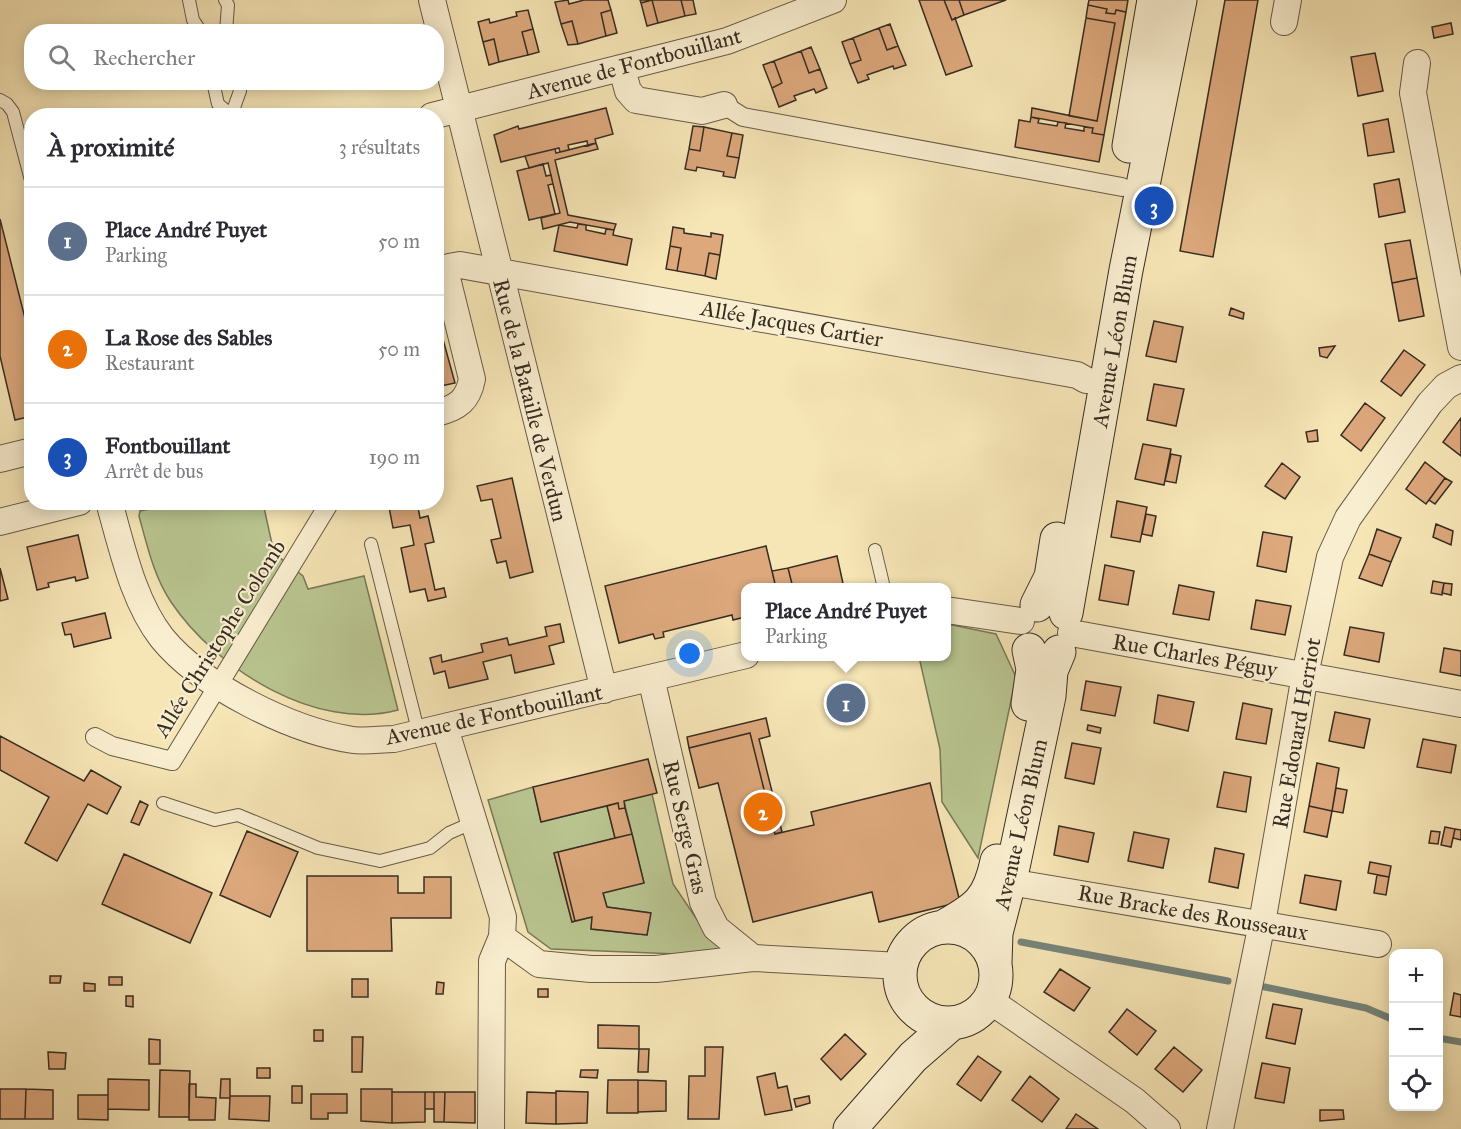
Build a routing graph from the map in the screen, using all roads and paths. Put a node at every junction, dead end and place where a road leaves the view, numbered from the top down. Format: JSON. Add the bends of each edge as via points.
{"nodes":[{"id":1,"x":189,"y":0,"type":"edge"},
{"id":2,"x":225,"y":0,"type":"edge"},
{"id":3,"x":432,"y":0,"type":"edge"},
{"id":4,"x":833,"y":0,"type":"edge"},
{"id":5,"x":1154,"y":0,"type":"edge"},
{"id":6,"x":1180,"y":0,"type":"edge"},
{"id":7,"x":196,"y":24,"type":"edge"},
{"id":8,"x":227,"y":24,"type":"edge"},
{"id":9,"x":438,"y":24,"type":"edge"},
{"id":10,"x":444,"y":48,"type":"edge"},
{"id":11,"x":1417,"y":63,"type":"dead end"},
{"id":12,"x":622,"y":69,"type":"junction"},
{"id":13,"x":215,"y":90,"type":"edge"},
{"id":14,"x":240,"y":90,"type":"edge"},
{"id":15,"x":0,"y":100,"type":"edge"},
{"id":16,"x":724,"y":105,"type":"joint"},
{"id":17,"x":223,"y":108,"type":"edge"},
{"id":18,"x":234,"y":108,"type":"edge"},
{"id":19,"x":459,"y":108,"type":"junction"},
{"id":20,"x":444,"y":112,"type":"edge"},
{"id":21,"x":24,"y":152,"type":"edge"},
{"id":22,"x":1122,"y":187,"type":"junction"},
{"id":23,"x":498,"y":270,"type":"junction"},
{"id":24,"x":1454,"y":291,"type":"edge"},
{"id":25,"x":1460,"y":334,"type":"edge"},
{"id":26,"x":1461,"y":378,"type":"edge"},
{"id":27,"x":1086,"y":380,"type":"junction"},
{"id":28,"x":444,"y":410,"type":"edge"},
{"id":29,"x":24,"y":453,"type":"edge"},
{"id":30,"x":0,"y":459,"type":"edge"},
{"id":31,"x":47,"y":510,"type":"edge"},
{"id":32,"x":111,"y":510,"type":"edge"},
{"id":33,"x":325,"y":510,"type":"edge"},
{"id":34,"x":0,"y":522,"type":"edge"},
{"id":35,"x":370,"y":544,"type":"dead end"},
{"id":36,"x":875,"y":550,"type":"dead end"},
{"id":37,"x":883,"y":583,"type":"edge"},
{"id":38,"x":951,"y":611,"type":"edge"},
{"id":39,"x":1047,"y":629,"type":"junction"},
{"id":40,"x":741,"y":656,"type":"edge"},
{"id":41,"x":1305,"y":675,"type":"junction"},
{"id":42,"x":651,"y":678,"type":"junction"},
{"id":43,"x":216,"y":687,"type":"junction"},
{"id":44,"x":604,"y":690,"type":"junction"},
{"id":45,"x":1461,"y":704,"type":"edge"},
{"id":46,"x":445,"y":728,"type":"junction"},
{"id":47,"x":418,"y":734,"type":"junction"},
{"id":48,"x":95,"y":737,"type":"dead end"},
{"id":49,"x":164,"y":803,"type":"dead end"},
{"id":50,"x":472,"y":823,"type":"junction"},
{"id":51,"x":1009,"y":882,"type":"junction"},
{"id":52,"x":1262,"y":923,"type":"junction"},
{"id":53,"x":945,"y":926,"type":"junction"},
{"id":54,"x":502,"y":936,"type":"junction"},
{"id":55,"x":1378,"y":944,"type":"dead end"},
{"id":56,"x":753,"y":958,"type":"junction"},
{"id":57,"x":995,"y":963,"type":"junction"},
{"id":58,"x":900,"y":966,"type":"junction"},
{"id":59,"x":989,"y":1000,"type":"junction"},
{"id":60,"x":912,"y":1007,"type":"junction"},
{"id":61,"x":952,"y":1023,"type":"junction"},
{"id":62,"x":913,"y":1057,"type":"junction"},
{"id":63,"x":491,"y":1129,"type":"edge"},
{"id":64,"x":850,"y":1129,"type":"edge"},
{"id":65,"x":1167,"y":1129,"type":"edge"},
{"id":66,"x":1220,"y":1129,"type":"edge"}],
"edges":[{"from":1,"to":7,"type":"lane"},
{"from":2,"to":8,"type":"lane"},
{"from":3,"to":9,"type":"street","name":"Rue de la Bataille de Verdun"},
{"from":4,"to":12,"type":"street","name":"Avenue de Fontbouillant","via":[[727,41]]},
{"from":5,"to":22,"type":"main road","name":"Avenue Léon Blum"},
{"from":6,"to":39,"type":"main road","name":"Avenue Léon Blum","via":[[1126,270]]},
{"from":10,"to":19,"type":"street","name":"Rue de la Bataille de Verdun"},
{"from":11,"to":24,"type":"street","via":[[1413,93]]},
{"from":12,"to":16,"type":"street","via":[[628,91],[636,100],[702,111]]},
{"from":12,"to":19,"type":"street","name":"Avenue de Fontbouillant"},
{"from":13,"to":17,"type":"lane"},
{"from":14,"to":18,"type":"lane"},
{"from":15,"to":21,"type":"lane","via":[[14,112]]},
{"from":16,"to":22,"type":"street","via":[[743,117]]},
{"from":19,"to":20,"type":"street","name":"Avenue de Fontbouillant"},
{"from":19,"to":23,"type":"street","name":"Rue de la Bataille de Verdun"},
{"from":22,"to":27,"type":"main road","name":"Avenue Léon Blum"},
{"from":23,"to":27,"type":"street","name":"Allée Jacques Cartier","via":[[1077,375]]},
{"from":23,"to":28,"type":"street","name":"Allée Jacques Cartier","via":[[460,265],[450,267],[446,274],[472,379],[469,393],[459,405]]},
{"from":23,"to":44,"type":"street","name":"Rue de la Bataille de Verdun"},
{"from":24,"to":25,"type":"street"},
{"from":26,"to":41,"type":"street","name":"Rue Edouard Herriot","via":[[1446,386],[1430,404],[1348,518],[1330,557]]},
{"from":27,"to":39,"type":"main road","name":"Avenue Léon Blum","via":[[1051,577]]},
{"from":29,"to":30,"type":"street"},
{"from":31,"to":34,"type":"street"},
{"from":32,"to":43,"type":"street","name":"Avenue de Fontbouillant","via":[[144,607],[162,638]]},
{"from":33,"to":43,"type":"street","name":"Allée Christophe Colomb"},
{"from":35,"to":47,"type":"lane"},
{"from":36,"to":37,"type":"lane"},
{"from":38,"to":39,"type":"street"},
{"from":39,"to":41,"type":"street","name":"Rue Charles Péguy"},
{"from":39,"to":51,"type":"main road","name":"Avenue Léon Blum","via":[[1049,696]]},
{"from":39,"to":53,"type":"main road","name":"Avenue Léon Blum","via":[[1033,669],[996,866],[976,909]]},
{"from":40,"to":42,"type":"street","name":"Avenue de Fontbouillant"},
{"from":41,"to":45,"type":"street","name":"Rue Charles Péguy"},
{"from":41,"to":52,"type":"street","name":"Rue Edouard Herriot"},
{"from":42,"to":44,"type":"street","name":"Avenue de Fontbouillant"},
{"from":42,"to":56,"type":"street","name":"Rue Serge Gras","via":[[703,902],[716,928]]},
{"from":43,"to":47,"type":"street","name":"Avenue de Fontbouillant","via":[[313,731],[355,740]]},
{"from":43,"to":48,"type":"street","name":"Allée Christophe Colomb","via":[[172,761],[111,746]]},
{"from":44,"to":46,"type":"street","name":"Avenue de Fontbouillant"},
{"from":46,"to":47,"type":"street","name":"Avenue de Fontbouillant"},
{"from":46,"to":50,"type":"street"},
{"from":49,"to":50,"type":"lane","via":[[215,819],[238,815],[318,848],[380,861],[430,848],[449,833]]},
{"from":50,"to":54,"type":"street","via":[[503,917]]},
{"from":51,"to":52,"type":"street","name":"Rue Bracke des Rousseaux"},
{"from":51,"to":57,"type":"main road","name":"Avenue Léon Blum","via":[[996,933]]},
{"from":52,"to":55,"type":"street","name":"Rue Bracke des Rousseaux"},
{"from":52,"to":66,"type":"street","name":"Rue Edouard Herriot"},
{"from":53,"to":57,"type":"main road","name":"Avenue Léon Blum","via":[[961,928],[976,936]]},
{"from":53,"to":58,"type":"main road","name":"Avenue Léon Blum","via":[[916,938]]},
{"from":54,"to":56,"type":"street","via":[[539,964],[591,969],[656,969]]},
{"from":54,"to":63,"type":"street","via":[[492,961]]},
{"from":56,"to":58,"type":"street"},
{"from":57,"to":59,"type":"main road","name":"Avenue Léon Blum","via":[[997,976]]},
{"from":58,"to":60,"type":"main road","via":[[902,988]]},
{"from":59,"to":61,"type":"main road","via":[[967,1020]]},
{"from":59,"to":65,"type":"street","via":[[1135,1101]]},
{"from":60,"to":61,"type":"main road","via":[[924,1017]]},
{"from":60,"to":62,"type":"main road"},
{"from":61,"to":62,"type":"main road"},
{"from":62,"to":64,"type":"main road"}]}
